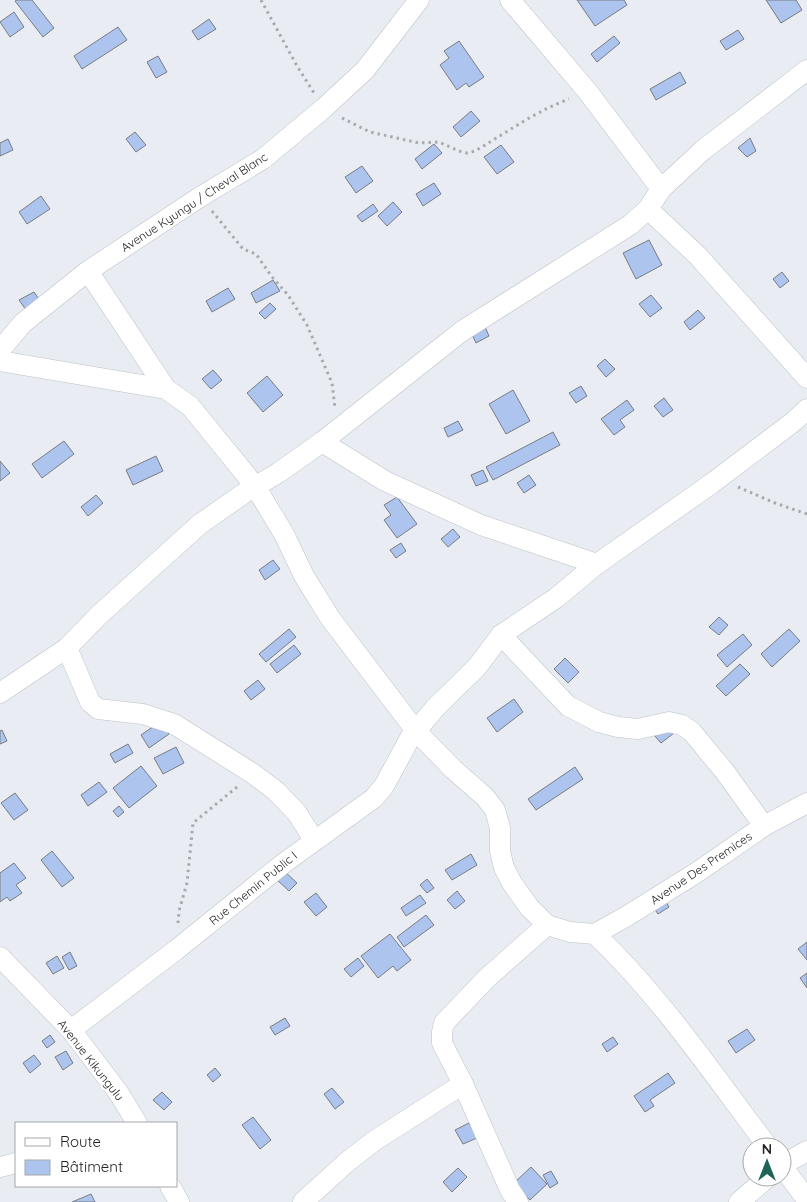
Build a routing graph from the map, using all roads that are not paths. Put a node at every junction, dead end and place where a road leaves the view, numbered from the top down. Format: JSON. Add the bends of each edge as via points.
{"nodes":[{"id":1,"x":419,"y":0,"type":"edge"},
{"id":2,"x":510,"y":0,"type":"edge"},
{"id":3,"x":807,"y":70,"type":"edge"},
{"id":4,"x":661,"y":189,"type":"junction"},
{"id":5,"x":648,"y":209,"type":"junction"},
{"id":6,"x":88,"y":271,"type":"junction"},
{"id":7,"x":0,"y":350,"type":"edge"},
{"id":8,"x":0,"y":361,"type":"edge"},
{"id":9,"x":807,"y":378,"type":"edge"},
{"id":10,"x":166,"y":389,"type":"junction"},
{"id":11,"x":807,"y":409,"type":"edge"},
{"id":12,"x":330,"y":435,"type":"junction"},
{"id":13,"x":255,"y":486,"type":"junction"},
{"id":14,"x":597,"y":564,"type":"junction"},
{"id":15,"x":500,"y":635,"type":"junction"},
{"id":16,"x":66,"y":648,"type":"junction"},
{"id":17,"x":0,"y":693,"type":"edge"},
{"id":18,"x":416,"y":731,"type":"junction"},
{"id":19,"x":807,"y":803,"type":"edge"},
{"id":20,"x":764,"y":826,"type":"junction"},
{"id":21,"x":314,"y":840,"type":"junction"},
{"id":22,"x":547,"y":925,"type":"junction"},
{"id":23,"x":595,"y":934,"type":"junction"},
{"id":24,"x":0,"y":957,"type":"edge"},
{"id":25,"x":71,"y":1030,"type":"junction"},
{"id":26,"x":463,"y":1084,"type":"junction"},
{"id":27,"x":131,"y":1119,"type":"edge"},
{"id":28,"x":760,"y":1137,"type":"edge"},
{"id":29,"x":807,"y":1151,"type":"edge"},
{"id":30,"x":792,"y":1159,"type":"edge"},
{"id":31,"x":15,"y":1163,"type":"edge"},
{"id":32,"x":0,"y":1168,"type":"edge"},
{"id":33,"x":792,"y":1179,"type":"edge"},
{"id":34,"x":171,"y":1187,"type":"edge"},
{"id":35,"x":756,"y":1187,"type":"edge"},
{"id":36,"x":807,"y":1200,"type":"edge"},
{"id":37,"x":179,"y":1202,"type":"edge"},
{"id":38,"x":303,"y":1202,"type":"edge"},
{"id":39,"x":518,"y":1202,"type":"edge"},
{"id":40,"x":739,"y":1202,"type":"edge"}],
"edges":[{"from":1,"to":6,"type":"street","name":"Avenue Kyungu / Cheval Blanc","via":[[364,70],[263,159]]},
{"from":2,"to":4,"type":"street","via":[[588,92]]},
{"from":3,"to":4,"type":"street","via":[[704,150]]},
{"from":4,"to":5,"type":"street"},
{"from":5,"to":9,"type":"street","via":[[698,256]]},
{"from":5,"to":12,"type":"street","via":[[630,225],[462,331]]},
{"from":6,"to":7,"type":"street","name":"Avenue Kyungu / Cheval Blanc","via":[[23,323]]},
{"from":6,"to":10,"type":"street"},
{"from":8,"to":10,"type":"street"},
{"from":10,"to":13,"type":"street","via":[[190,406]]},
{"from":11,"to":14,"type":"street","via":[[711,484]]},
{"from":12,"to":13,"type":"street"},
{"from":12,"to":14,"type":"street","via":[[385,481],[472,521]]},
{"from":13,"to":16,"type":"street","via":[[200,524]]},
{"from":13,"to":18,"type":"street","via":[[330,618]]},
{"from":14,"to":15,"type":"street","via":[[556,598]]},
{"from":15,"to":18,"type":"street","name":"Rue Chemin Public I","via":[[477,667]]},
{"from":15,"to":20,"type":"street","via":[[568,706],[598,722],[638,729],[670,722],[692,732]]},
{"from":16,"to":17,"type":"street"},
{"from":16,"to":21,"type":"street","via":[[90,702],[98,709],[143,714],[174,724],[276,791],[297,813]]},
{"from":18,"to":21,"type":"street","name":"Rue Chemin Public I","via":[[374,798]]},
{"from":18,"to":22,"type":"street","via":[[495,810],[504,868],[529,907]]},
{"from":19,"to":20,"type":"street","name":"Avenue Des Premices"},
{"from":20,"to":23,"type":"street","name":"Avenue Des Premices","via":[[688,878]]},
{"from":21,"to":25,"type":"street","name":"Rue Chemin Public I"},
{"from":22,"to":23,"type":"street","via":[[570,932]]},
{"from":22,"to":26,"type":"street","via":[[487,978],[444,1023],[442,1043]]},
{"from":23,"to":28,"type":"street","via":[[620,958],[656,1002]]},
{"from":24,"to":25,"type":"street","name":"Avenue Kikungulu"},
{"from":25,"to":27,"type":"street","name":"Avenue Kikungulu"},
{"from":26,"to":38,"type":"street","via":[[374,1142]]},
{"from":26,"to":39,"type":"street"},
{"from":29,"to":30,"type":"street"},
{"from":31,"to":32,"type":"street"},
{"from":33,"to":36,"type":"street"},
{"from":34,"to":37,"type":"street"},
{"from":35,"to":40,"type":"street"}]}
